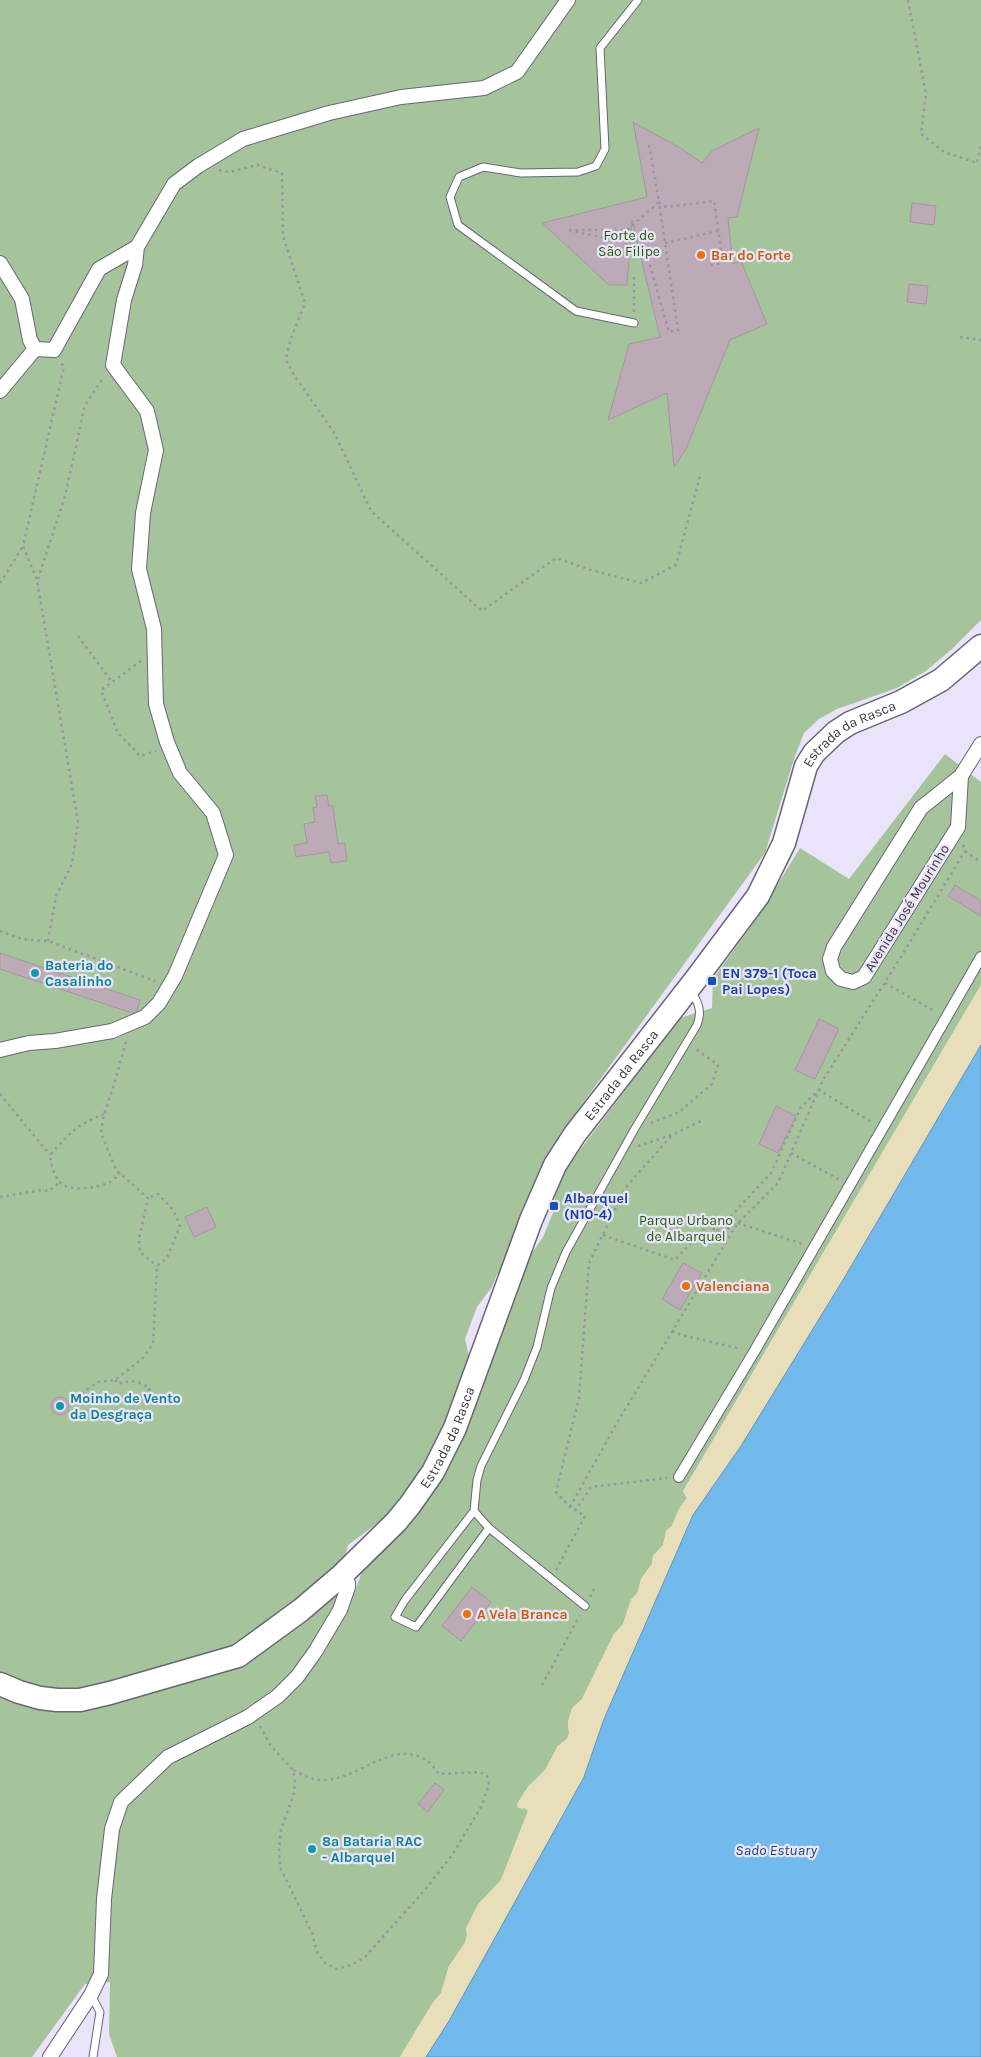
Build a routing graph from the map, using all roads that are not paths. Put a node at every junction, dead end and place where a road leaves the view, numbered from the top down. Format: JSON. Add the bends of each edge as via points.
{"nodes":[{"id":1,"x":568,"y":0,"type":"edge"},
{"id":2,"x":638,"y":0,"type":"edge"},
{"id":3,"x":137,"y":247,"type":"junction"},
{"id":4,"x":0,"y":263,"type":"edge"},
{"id":5,"x":634,"y":323,"type":"road end"},
{"id":6,"x":34,"y":349,"type":"junction"},
{"id":7,"x":0,"y":391,"type":"edge"},
{"id":8,"x":981,"y":646,"type":"edge"},
{"id":9,"x":981,"y":744,"type":"edge"},
{"id":10,"x":961,"y":776,"type":"junction"},
{"id":11,"x":981,"y":957,"type":"edge"},
{"id":12,"x":689,"y":988,"type":"junction"},
{"id":13,"x":0,"y":1050,"type":"edge"},
{"id":14,"x":679,"y":1477,"type":"road end"},
{"id":15,"x":474,"y":1511,"type":"junction"},
{"id":16,"x":489,"y":1528,"type":"junction"},
{"id":17,"x":342,"y":1575,"type":"junction"},
{"id":18,"x":585,"y":1606,"type":"road end"},
{"id":19,"x":0,"y":1684,"type":"edge"},
{"id":20,"x":91,"y":1995,"type":"junction"},
{"id":21,"x":50,"y":2057,"type":"edge"},
{"id":22,"x":93,"y":2057,"type":"edge"}],
"edges":[{"from":1,"to":3,"type":"street","via":[[517,72],[484,88],[401,97],[329,113],[243,139],[174,184]]},
{"from":2,"to":5,"type":"lane","via":[[600,48],[605,148],[596,166],[578,172],[520,173],[483,167],[459,177],[450,197],[458,225],[576,311]]},
{"from":3,"to":6,"type":"street","via":[[99,268],[54,350]]},
{"from":3,"to":13,"type":"street","via":[[112,365],[147,411],[156,450],[143,513],[139,569],[154,629],[156,704],[180,773],[213,813],[226,855],[175,976],[160,1003],[145,1017],[112,1031]]},
{"from":4,"to":6,"type":"street","via":[[22,299]]},
{"from":6,"to":7,"type":"street"},
{"from":8,"to":12,"type":"main road","name":"Estrada da Rasca","via":[[941,680],[901,702],[850,723],[814,753],[806,766],[784,843],[769,875],[740,922]]},
{"from":9,"to":10,"type":"street","name":"Avenida José Mourinho"},
{"from":10,"to":10,"type":"street","name":"Avenida José Mourinho","via":[[920,808],[834,948],[830,959],[832,971],[841,979],[853,982],[864,977],[958,827]]},
{"from":11,"to":14,"type":"street"},
{"from":12,"to":15,"type":"lane","via":[[699,1004],[697,1025],[634,1130],[556,1273],[537,1347],[481,1466]]},
{"from":12,"to":17,"type":"main road","name":"Estrada da Rasca","via":[[575,1134],[555,1165],[531,1220],[461,1413],[433,1472],[396,1522]]},
{"from":15,"to":16,"type":"lane"},
{"from":15,"to":16,"type":"lane","via":[[395,1617],[416,1628]]},
{"from":16,"to":18,"type":"lane"},
{"from":17,"to":19,"type":"main road","name":"Estrada da Rasca","via":[[266,1637],[238,1656],[214,1664],[80,1700],[40,1698]]},
{"from":17,"to":20,"type":"street","via":[[348,1583],[340,1610],[296,1677],[269,1704],[168,1757],[121,1802],[112,1829],[104,1900],[102,1966]]},
{"from":20,"to":21,"type":"street"},
{"from":20,"to":22,"type":"lane","via":[[100,2012]]}]}
